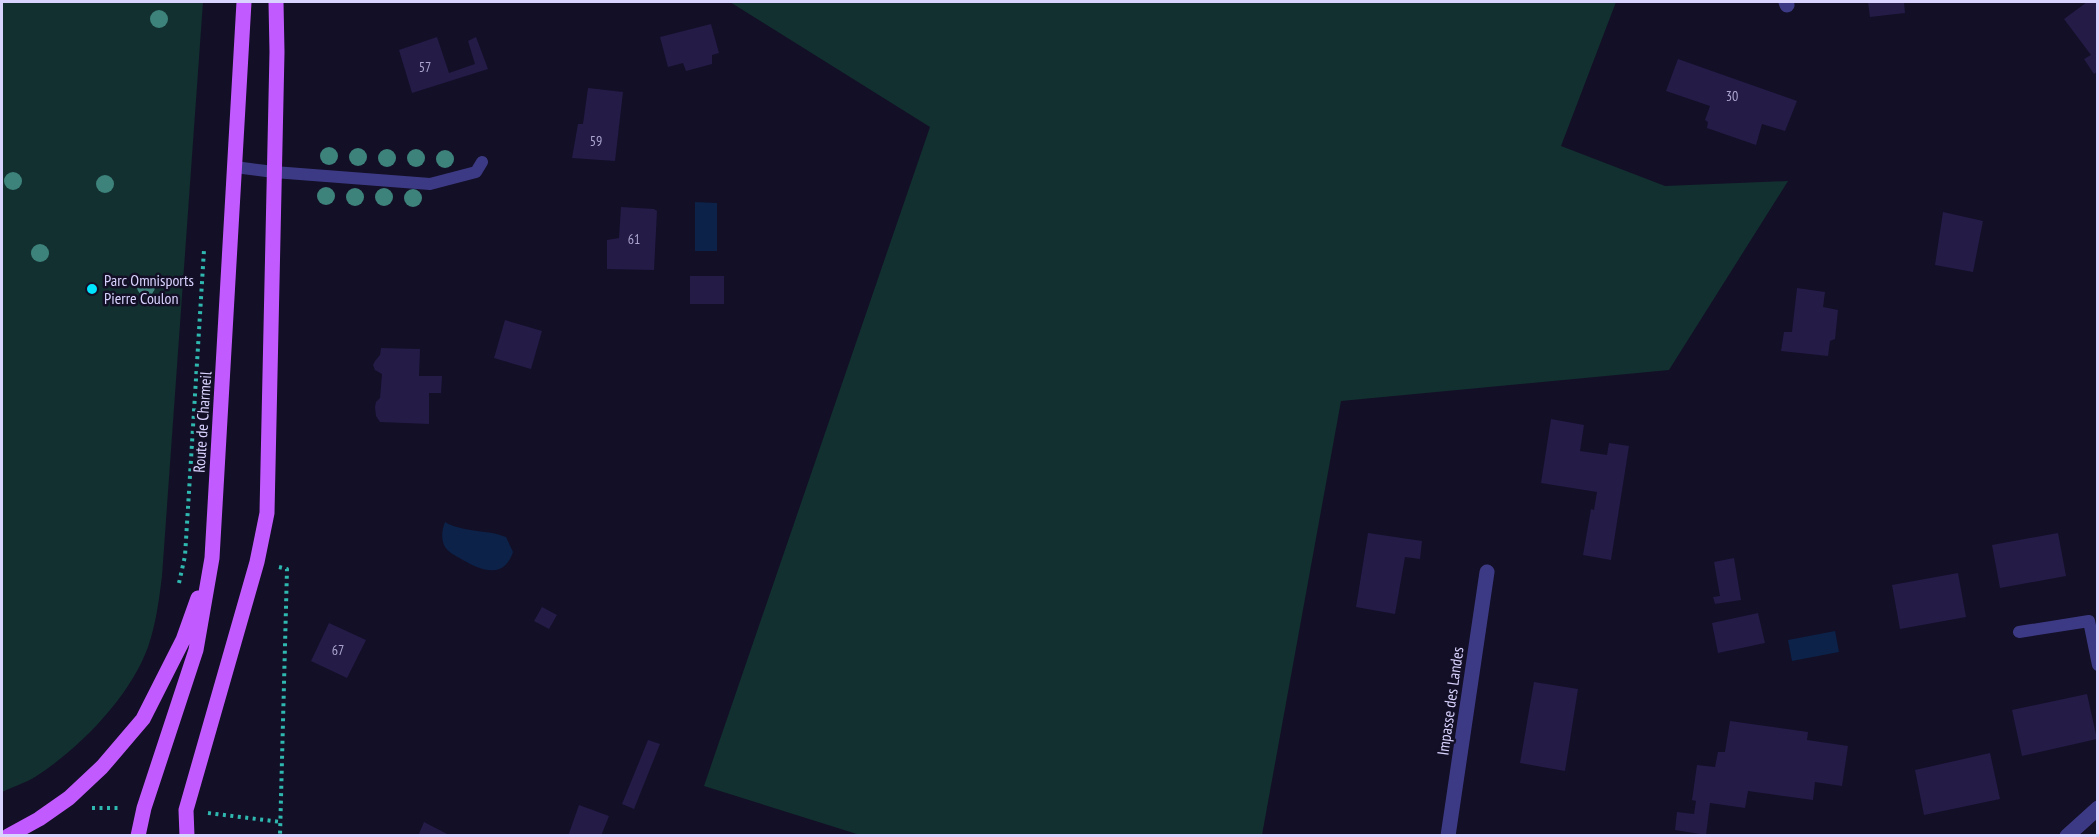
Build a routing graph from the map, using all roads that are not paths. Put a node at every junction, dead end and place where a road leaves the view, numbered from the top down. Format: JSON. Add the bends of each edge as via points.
{"nodes":[{"id":1,"x":244,"y":2,"type":"edge"},
{"id":2,"x":276,"y":2,"type":"edge"},
{"id":3,"x":482,"y":162,"type":"dead end"},
{"id":4,"x":235,"y":166,"type":"junction"},
{"id":5,"x":274,"y":171,"type":"junction"},
{"id":6,"x":212,"y":558,"type":"junction"},
{"id":7,"x":1487,"y":572,"type":"dead end"},
{"id":8,"x":2019,"y":632,"type":"dead end"},
{"id":9,"x":2097,"y":665,"type":"edge"},
{"id":10,"x":2097,"y":808,"type":"edge"},
{"id":11,"x":8,"y":836,"type":"edge"},
{"id":12,"x":138,"y":836,"type":"edge"},
{"id":13,"x":188,"y":836,"type":"edge"},
{"id":14,"x":1448,"y":836,"type":"edge"},
{"id":15,"x":2067,"y":836,"type":"edge"}],
"edges":[{"from":1,"to":4,"type":"main road","name":"Route de Charmeil"},
{"from":2,"to":5,"type":"main road"},
{"from":3,"to":5,"type":"lane","via":[[476,172],[430,184]]},
{"from":4,"to":5,"type":"lane"},
{"from":4,"to":6,"type":"main road","name":"Route de Charmeil"},
{"from":5,"to":13,"type":"main road","via":[[267,513],[257,562],[186,810]]},
{"from":6,"to":11,"type":"main road","via":[[183,640],[143,719],[69,798]]},
{"from":6,"to":12,"type":"main road","name":"Route de Charmeil","via":[[196,650]]},
{"from":7,"to":14,"type":"street","name":"Impasse des Landes"},
{"from":8,"to":9,"type":"lane","via":[[2089,621]]},
{"from":10,"to":15,"type":"street"}]}
